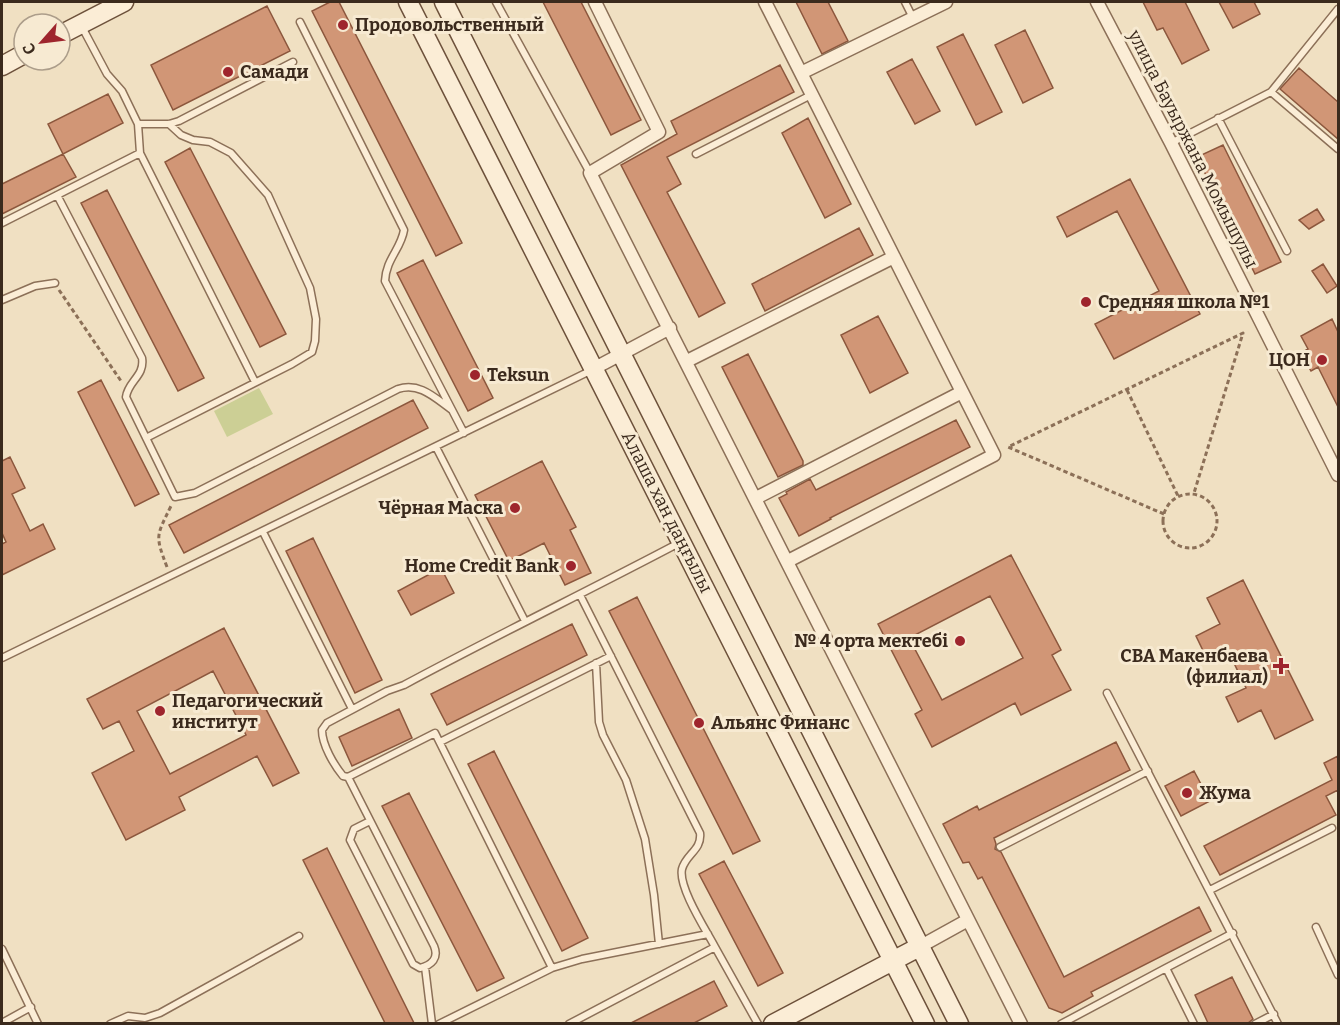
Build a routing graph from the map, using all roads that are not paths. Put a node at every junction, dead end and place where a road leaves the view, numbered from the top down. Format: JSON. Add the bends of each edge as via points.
{"nodes":[{"id":1,"x":124,"y":2,"type":"edge"},
{"id":2,"x":408,"y":2,"type":"edge"},
{"id":3,"x":444,"y":2,"type":"edge"},
{"id":4,"x":496,"y":2,"type":"edge"},
{"id":5,"x":595,"y":2,"type":"edge"},
{"id":6,"x":765,"y":2,"type":"edge"},
{"id":7,"x":905,"y":2,"type":"edge"},
{"id":8,"x":946,"y":2,"type":"edge"},
{"id":9,"x":1097,"y":2,"type":"edge"},
{"id":10,"x":1338,"y":9,"type":"edge"},
{"id":11,"x":913,"y":18,"type":"junction"},
{"id":12,"x":300,"y":22,"type":"dead end"},
{"id":13,"x":81,"y":24,"type":"junction"},
{"id":14,"x":72,"y":29,"type":"edge"},
{"id":15,"x":293,"y":62,"type":"dead end"},
{"id":16,"x":801,"y":73,"type":"junction"},
{"id":17,"x":1271,"y":92,"type":"junction"},
{"id":18,"x":812,"y":94,"type":"junction"},
{"id":19,"x":1218,"y":118,"type":"junction"},
{"id":20,"x":138,"y":124,"type":"junction"},
{"id":21,"x":169,"y":124,"type":"junction"},
{"id":22,"x":1171,"y":143,"type":"junction"},
{"id":23,"x":1338,"y":149,"type":"edge"},
{"id":24,"x":140,"y":153,"type":"junction"},
{"id":25,"x":696,"y":154,"type":"dead end"},
{"id":26,"x":590,"y":173,"type":"junction"},
{"id":27,"x":57,"y":195,"type":"junction"},
{"id":28,"x":2,"y":223,"type":"edge"},
{"id":29,"x":1287,"y":251,"type":"dead end"},
{"id":30,"x":894,"y":257,"type":"junction"},
{"id":31,"x":54,"y":283,"type":"road end"},
{"id":32,"x":2,"y":300,"type":"edge"},
{"id":33,"x":670,"y":328,"type":"junction"},
{"id":34,"x":622,"y":355,"type":"junction"},
{"id":35,"x":687,"y":361,"type":"junction"},
{"id":36,"x":595,"y":368,"type":"junction"},
{"id":37,"x":255,"y":382,"type":"junction"},
{"id":38,"x":962,"y":392,"type":"junction"},
{"id":39,"x":452,"y":410,"type":"junction"},
{"id":40,"x":464,"y":433,"type":"junction"},
{"id":41,"x":146,"y":438,"type":"junction"},
{"id":42,"x":436,"y":447,"type":"junction"},
{"id":43,"x":1338,"y":475,"type":"edge"},
{"id":44,"x":756,"y":498,"type":"junction"},
{"id":45,"x":263,"y":532,"type":"junction"},
{"id":46,"x":682,"y":542,"type":"junction"},
{"id":47,"x":788,"y":561,"type":"junction"},
{"id":48,"x":580,"y":595,"type":"junction"},
{"id":49,"x":525,"y":621,"type":"junction"},
{"id":50,"x":611,"y":656,"type":"junction"},
{"id":51,"x":2,"y":658,"type":"edge"},
{"id":52,"x":596,"y":663,"type":"junction"},
{"id":53,"x":1107,"y":693,"type":"dead end"},
{"id":54,"x":352,"y":710,"type":"junction"},
{"id":55,"x":440,"y":742,"type":"junction"},
{"id":56,"x":1148,"y":771,"type":"junction"},
{"id":57,"x":348,"y":777,"type":"junction"},
{"id":58,"x":370,"y":821,"type":"junction"},
{"id":59,"x":1332,"y":828,"type":"dead end"},
{"id":60,"x":1000,"y":847,"type":"dead end"},
{"id":61,"x":1210,"y":890,"type":"junction"},
{"id":62,"x":968,"y":920,"type":"junction"},
{"id":63,"x":1316,"y":927,"type":"dead end"},
{"id":64,"x":1233,"y":933,"type":"junction"},
{"id":65,"x":708,"y":934,"type":"junction"},
{"id":66,"x":298,"y":936,"type":"dead end"},
{"id":67,"x":659,"y":944,"type":"junction"},
{"id":68,"x":921,"y":946,"type":"junction"},
{"id":69,"x":715,"y":947,"type":"junction"},
{"id":70,"x":2,"y":949,"type":"edge"},
{"id":71,"x":893,"y":960,"type":"junction"},
{"id":72,"x":425,"y":967,"type":"junction"},
{"id":73,"x":552,"y":968,"type":"junction"},
{"id":74,"x":1166,"y":968,"type":"junction"},
{"id":75,"x":1338,"y":975,"type":"edge"},
{"id":76,"x":31,"y":1007,"type":"junction"},
{"id":77,"x":1274,"y":1014,"type":"junction"},
{"id":78,"x":794,"y":1018,"type":"edge"},
{"id":79,"x":2,"y":1023,"type":"edge"},
{"id":80,"x":38,"y":1023,"type":"edge"},
{"id":81,"x":111,"y":1023,"type":"edge"},
{"id":82,"x":432,"y":1023,"type":"edge"},
{"id":83,"x":438,"y":1023,"type":"edge"},
{"id":84,"x":568,"y":1023,"type":"edge"},
{"id":85,"x":758,"y":1023,"type":"edge"},
{"id":86,"x":773,"y":1023,"type":"edge"},
{"id":87,"x":925,"y":1023,"type":"edge"},
{"id":88,"x":959,"y":1023,"type":"edge"},
{"id":89,"x":1021,"y":1023,"type":"edge"},
{"id":90,"x":1061,"y":1023,"type":"edge"},
{"id":91,"x":1194,"y":1023,"type":"edge"},
{"id":92,"x":1255,"y":1023,"type":"edge"},
{"id":93,"x":1278,"y":1023,"type":"edge"}],
"edges":[{"from":1,"to":13,"type":"main road"},
{"from":2,"to":36,"type":"main road","name":"Алаша хан даңғылы"},
{"from":3,"to":34,"type":"main road","name":"Алаша хан даңғылы"},
{"from":4,"to":26,"type":"lane"},
{"from":5,"to":26,"type":"street","via":[[660,132]]},
{"from":6,"to":16,"type":"street"},
{"from":7,"to":11,"type":"lane"},
{"from":8,"to":11,"type":"street"},
{"from":9,"to":22,"type":"street","name":"улица Бауыржана Момышулы"},
{"from":10,"to":17,"type":"lane"},
{"from":11,"to":16,"type":"street"},
{"from":12,"to":39,"type":"lane","via":[[404,230],[388,263],[385,281]]},
{"from":13,"to":14,"type":"main road"},
{"from":13,"to":20,"type":"lane"},
{"from":15,"to":21,"type":"lane"},
{"from":16,"to":18,"type":"street"},
{"from":17,"to":19,"type":"lane"},
{"from":17,"to":23,"type":"lane"},
{"from":18,"to":25,"type":"lane"},
{"from":18,"to":30,"type":"street"},
{"from":19,"to":22,"type":"lane"},
{"from":19,"to":29,"type":"lane"},
{"from":20,"to":21,"type":"lane"},
{"from":20,"to":24,"type":"lane"},
{"from":21,"to":37,"type":"lane","via":[[181,135],[210,142],[231,153],[268,195],[310,288],[316,319],[312,352]]},
{"from":22,"to":43,"type":"street","name":"улица Бауыржана Момышулы"},
{"from":24,"to":27,"type":"lane"},
{"from":24,"to":37,"type":"lane"},
{"from":26,"to":33,"type":"street"},
{"from":27,"to":28,"type":"lane"},
{"from":27,"to":41,"type":"lane","via":[[142,358],[142,371],[127,389],[126,397]]},
{"from":30,"to":35,"type":"street"},
{"from":30,"to":38,"type":"street"},
{"from":31,"to":32,"type":"lane","via":[[35,286]]},
{"from":33,"to":34,"type":"street"},
{"from":33,"to":35,"type":"street"},
{"from":34,"to":36,"type":"street"},
{"from":34,"to":68,"type":"main road","name":"Алаша хан даңғылы"},
{"from":35,"to":44,"type":"street"},
{"from":36,"to":40,"type":"lane"},
{"from":36,"to":46,"type":"main road","name":"Алаша хан даңғылы"},
{"from":37,"to":41,"type":"lane"},
{"from":38,"to":44,"type":"street"},
{"from":38,"to":47,"type":"street","via":[[994,455]]},
{"from":39,"to":40,"type":"lane"},
{"from":39,"to":41,"type":"lane","via":[[421,389],[407,386],[180,497],[175,497]]},
{"from":40,"to":42,"type":"lane"},
{"from":42,"to":45,"type":"lane"},
{"from":42,"to":49,"type":"lane"},
{"from":44,"to":47,"type":"street"},
{"from":45,"to":51,"type":"lane"},
{"from":45,"to":54,"type":"lane"},
{"from":46,"to":48,"type":"lane"},
{"from":46,"to":71,"type":"main road","name":"Алаша хан даңғылы"},
{"from":47,"to":62,"type":"street"},
{"from":48,"to":49,"type":"lane"},
{"from":48,"to":50,"type":"lane"},
{"from":49,"to":54,"type":"lane"},
{"from":50,"to":52,"type":"lane"},
{"from":50,"to":65,"type":"lane","via":[[700,833],[701,841],[682,870],[683,883]]},
{"from":52,"to":55,"type":"lane"},
{"from":52,"to":67,"type":"lane","via":[[599,722],[626,780],[645,839]]},
{"from":53,"to":56,"type":"lane"},
{"from":54,"to":57,"type":"lane","via":[[327,723],[322,730],[339,772]]},
{"from":55,"to":57,"type":"lane","via":[[435,733]]},
{"from":55,"to":73,"type":"lane"},
{"from":56,"to":60,"type":"lane"},
{"from":56,"to":61,"type":"lane"},
{"from":57,"to":58,"type":"lane"},
{"from":58,"to":72,"type":"lane","via":[[436,950],[435,960]]},
{"from":58,"to":72,"type":"lane","via":[[354,829],[350,840],[413,964]]},
{"from":59,"to":61,"type":"lane"},
{"from":61,"to":64,"type":"lane"},
{"from":62,"to":68,"type":"street"},
{"from":62,"to":89,"type":"street"},
{"from":63,"to":75,"type":"lane"},
{"from":64,"to":74,"type":"lane"},
{"from":64,"to":77,"type":"lane"},
{"from":65,"to":67,"type":"lane"},
{"from":65,"to":69,"type":"lane"},
{"from":66,"to":81,"type":"lane","via":[[160,1013],[146,1018],[128,1016]]},
{"from":67,"to":73,"type":"lane"},
{"from":68,"to":71,"type":"main road"},
{"from":68,"to":88,"type":"main road","name":"Алаша хан даңғылы"},
{"from":69,"to":84,"type":"lane"},
{"from":69,"to":85,"type":"lane"},
{"from":70,"to":76,"type":"lane"},
{"from":71,"to":78,"type":"main road"},
{"from":71,"to":87,"type":"main road","name":"Алаша хан даңғылы"},
{"from":72,"to":82,"type":"lane"},
{"from":73,"to":83,"type":"lane"},
{"from":74,"to":90,"type":"lane"},
{"from":74,"to":91,"type":"lane"},
{"from":76,"to":79,"type":"lane"},
{"from":76,"to":80,"type":"lane"},
{"from":77,"to":92,"type":"lane"},
{"from":77,"to":93,"type":"lane"},
{"from":78,"to":86,"type":"main road"}]}
